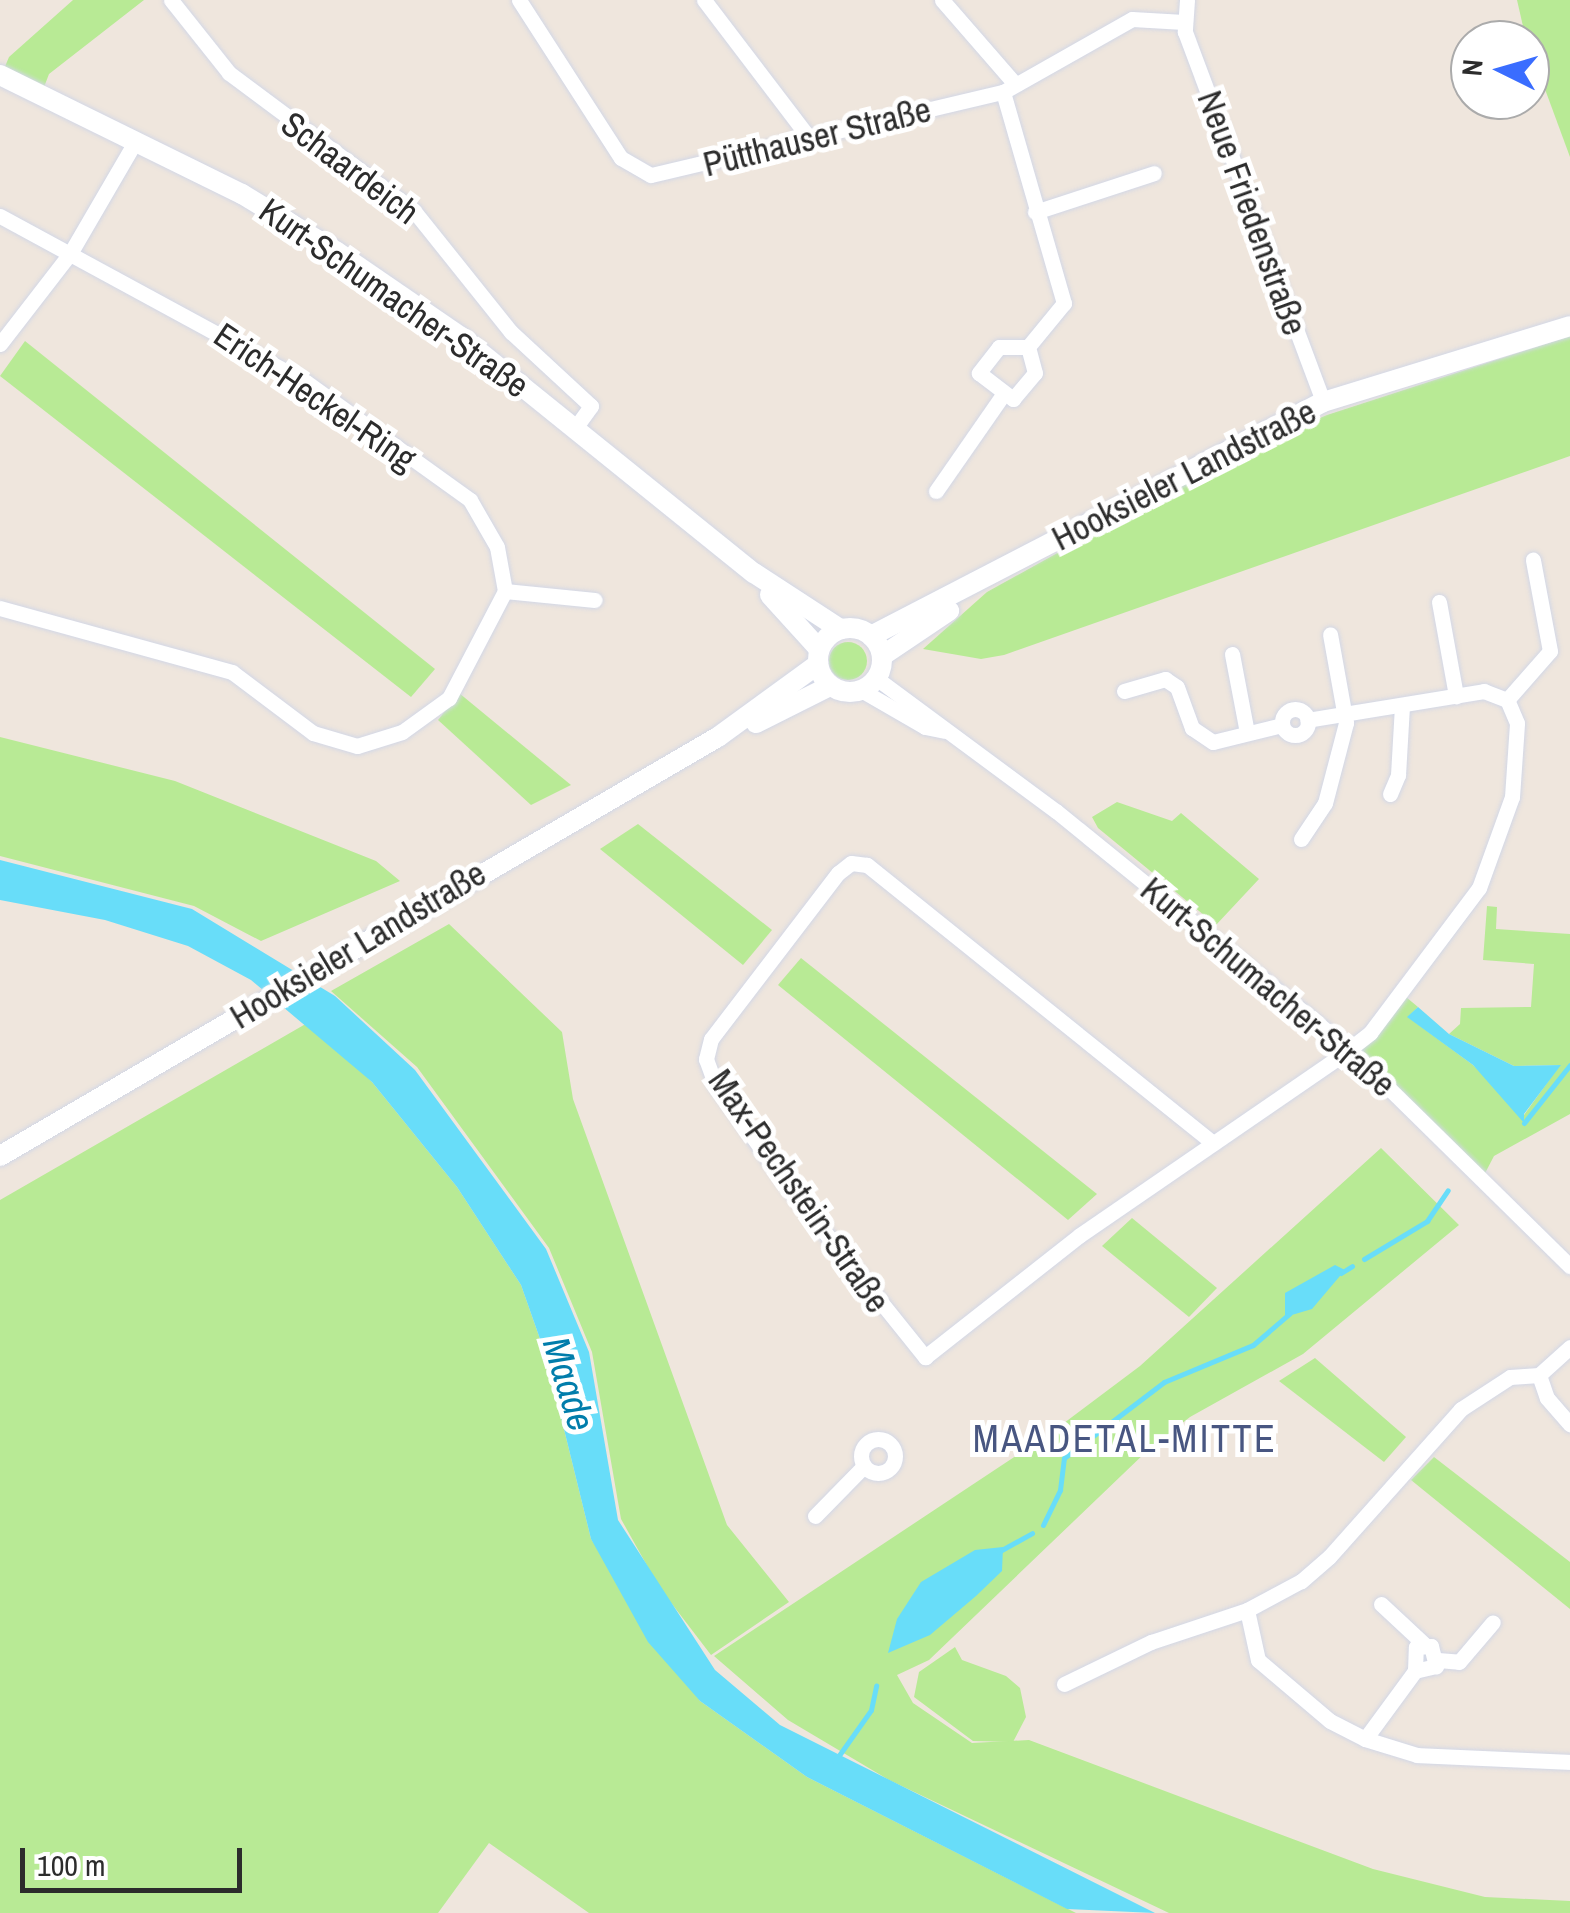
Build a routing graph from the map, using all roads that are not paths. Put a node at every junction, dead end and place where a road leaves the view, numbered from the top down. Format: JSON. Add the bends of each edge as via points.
{"nodes":[{"id":1,"x":172,"y":0,"type":"edge"},
{"id":2,"x":519,"y":0,"type":"edge"},
{"id":3,"x":704,"y":0,"type":"edge"},
{"id":4,"x":942,"y":0,"type":"edge"},
{"id":5,"x":1187,"y":0,"type":"edge"},
{"id":6,"x":1184,"y":22,"type":"junction"},
{"id":7,"x":0,"y":76,"type":"edge"},
{"id":8,"x":1009,"y":88,"type":"junction"},
{"id":9,"x":809,"y":138,"type":"junction"},
{"id":10,"x":136,"y":142,"type":"junction"},
{"id":11,"x":1154,"y":174,"type":"dead end"},
{"id":12,"x":1035,"y":212,"type":"junction"},
{"id":13,"x":0,"y":216,"type":"edge"},
{"id":14,"x":71,"y":252,"type":"junction"},
{"id":15,"x":1570,"y":326,"type":"edge"},
{"id":16,"x":0,"y":344,"type":"edge"},
{"id":17,"x":1028,"y":347,"type":"junction"},
{"id":18,"x":1004,"y":394,"type":"junction"},
{"id":19,"x":1323,"y":402,"type":"junction"},
{"id":20,"x":576,"y":427,"type":"junction"},
{"id":21,"x":936,"y":491,"type":"dead end"},
{"id":22,"x":1534,"y":560,"type":"dead end"},
{"id":23,"x":754,"y":573,"type":"junction"},
{"id":24,"x":977,"y":586,"type":"junction"},
{"id":25,"x":505,"y":591,"type":"junction"},
{"id":26,"x":595,"y":600,"type":"dead end"},
{"id":27,"x":1440,"y":602,"type":"dead end"},
{"id":28,"x":0,"y":608,"type":"edge"},
{"id":29,"x":840,"y":629,"type":"junction"},
{"id":30,"x":1330,"y":634,"type":"dead end"},
{"id":31,"x":871,"y":636,"type":"junction"},
{"id":32,"x":1232,"y":654,"type":"dead end"},
{"id":33,"x":818,"y":656,"type":"junction"},
{"id":34,"x":882,"y":656,"type":"junction"},
{"id":35,"x":868,"y":684,"type":"junction"},
{"id":36,"x":830,"y":686,"type":"junction"},
{"id":37,"x":1124,"y":691,"type":"dead end"},
{"id":38,"x":1456,"y":696,"type":"junction"},
{"id":39,"x":1507,"y":700,"type":"junction"},
{"id":40,"x":1402,"y":705,"type":"junction"},
{"id":41,"x":1346,"y":714,"type":"junction"},
{"id":42,"x":1247,"y":733,"type":"junction"},
{"id":43,"x":718,"y":737,"type":"junction"},
{"id":44,"x":1390,"y":794,"type":"dead end"},
{"id":45,"x":1301,"y":839,"type":"dead end"},
{"id":46,"x":1350,"y":1050,"type":"junction"},
{"id":47,"x":1213,"y":1143,"type":"junction"},
{"id":48,"x":0,"y":1156,"type":"edge"},
{"id":49,"x":1570,"y":1266,"type":"edge"},
{"id":50,"x":1570,"y":1347,"type":"edge"},
{"id":51,"x":1539,"y":1375,"type":"junction"},
{"id":52,"x":1570,"y":1424,"type":"edge"},
{"id":53,"x":864,"y":1466,"type":"dead end"},
{"id":54,"x":815,"y":1516,"type":"dead end"},
{"id":55,"x":1381,"y":1604,"type":"dead end"},
{"id":56,"x":1247,"y":1610,"type":"junction"},
{"id":57,"x":1493,"y":1622,"type":"dead end"},
{"id":58,"x":1424,"y":1644,"type":"junction"},
{"id":59,"x":1438,"y":1660,"type":"junction"},
{"id":60,"x":1416,"y":1671,"type":"junction"},
{"id":61,"x":1064,"y":1684,"type":"dead end"},
{"id":62,"x":1366,"y":1739,"type":"junction"},
{"id":63,"x":1570,"y":1762,"type":"edge"}],
"edges":[{"from":1,"to":20,"type":"street","name":"Schaardeich","via":[[230,72],[414,211],[512,332],[591,406]]},
{"from":2,"to":9,"type":"street","name":"Pütthauser Straße","via":[[621,158],[651,175]]},
{"from":3,"to":9,"type":"street"},
{"from":4,"to":8,"type":"street"},
{"from":5,"to":6,"type":"street"},
{"from":6,"to":8,"type":"street","name":"Pütthauser Straße","via":[[1132,19]]},
{"from":6,"to":19,"type":"street","name":"Neue Friedenstraße"},
{"from":7,"to":10,"type":"main road","name":"Kurt-Schumacher-Straße"},
{"from":8,"to":9,"type":"street","name":"Pütthauser Straße"},
{"from":8,"to":12,"type":"street"},
{"from":10,"to":14,"type":"street"},
{"from":10,"to":20,"type":"main road","name":"Kurt-Schumacher-Straße","via":[[242,194],[337,252]]},
{"from":11,"to":12,"type":"street"},
{"from":12,"to":17,"type":"street","via":[[1064,303]]},
{"from":13,"to":14,"type":"street","name":"Erich-Heckel-Ring"},
{"from":14,"to":16,"type":"street"},
{"from":14,"to":25,"type":"street","name":"Erich-Heckel-Ring","via":[[306,382],[470,500],[496,547]]},
{"from":15,"to":19,"type":"main road","name":"Hooksieler Landstraße"},
{"from":17,"to":18,"type":"street","via":[[1035,373],[1013,399]]},
{"from":17,"to":18,"type":"street","via":[[998,347],[979,373]]},
{"from":18,"to":21,"type":"street"},
{"from":19,"to":24,"type":"main road","name":"Hooksieler Landstraße","via":[[1159,482]]},
{"from":20,"to":23,"type":"main road","name":"Kurt-Schumacher-Straße"},
{"from":22,"to":39,"type":"street","via":[[1550,652]]},
{"from":23,"to":29,"type":"main road","name":"Kurt-Schumacher-Straße"},
{"from":23,"to":33,"type":"main road","name":"Kurt-Schumacher-Straße"},
{"from":24,"to":31,"type":"main road","name":"Hooksieler Landstraße"},
{"from":24,"to":34,"type":"main road","name":"Hooksieler Landstraße"},
{"from":25,"to":26,"type":"street"},
{"from":25,"to":28,"type":"street","via":[[449,698],[402,732],[356,746],[313,734],[232,672]]},
{"from":27,"to":38,"type":"street"},
{"from":29,"to":31,"type":"main road"},
{"from":29,"to":33,"type":"main road"},
{"from":30,"to":41,"type":"street"},
{"from":31,"to":34,"type":"main road"},
{"from":32,"to":42,"type":"street"},
{"from":33,"to":36,"type":"main road"},
{"from":33,"to":43,"type":"main road","name":"Hooksieler Landstraße"},
{"from":34,"to":35,"type":"main road"},
{"from":35,"to":36,"type":"main road"},
{"from":35,"to":46,"type":"street","name":"Kurt-Schumacher-Straße","via":[[925,728],[946,730],[1065,818]]},
{"from":36,"to":43,"type":"main road","name":"Hooksieler Landstraße"},
{"from":37,"to":42,"type":"street","via":[[1165,679],[1177,687],[1192,728],[1213,742]]},
{"from":38,"to":39,"type":"street","via":[[1484,691]]},
{"from":38,"to":40,"type":"street"},
{"from":39,"to":46,"type":"street","name":"Max-Pechstein-Straße","via":[[1517,723],[1516,770],[1494,860],[1420,968]]},
{"from":40,"to":41,"type":"street"},
{"from":40,"to":44,"type":"street","via":[[1398,775]]},
{"from":41,"to":42,"type":"street","via":[[1308,720],[1292,710],[1282,725]]},
{"from":41,"to":45,"type":"street","via":[[1341,758]]},
{"from":43,"to":48,"type":"main road","name":"Hooksieler Landstraße"},
{"from":46,"to":47,"type":"street","name":"Max-Pechstein-Straße"},
{"from":46,"to":49,"type":"street","name":"Kurt-Schumacher-Straße"},
{"from":47,"to":47,"type":"street","name":"Max-Pechstein-Straße","via":[[1040,1265],[925,1358],[790,1189],[715,1084],[706,1058],[710,1038],[838,873],[851,863],[867,865]]},
{"from":50,"to":51,"type":"street"},
{"from":51,"to":52,"type":"street","via":[[1547,1398]]},
{"from":51,"to":56,"type":"street","via":[[1510,1377],[1462,1409],[1329,1556],[1301,1581]]},
{"from":53,"to":54,"type":"street"},
{"from":55,"to":58,"type":"street"},
{"from":56,"to":61,"type":"street","via":[[1151,1642]]},
{"from":56,"to":62,"type":"street","via":[[1258,1660],[1330,1721]]},
{"from":57,"to":59,"type":"street","via":[[1459,1662]]},
{"from":58,"to":59,"type":"street"},
{"from":58,"to":60,"type":"street","via":[[1410,1656]]},
{"from":59,"to":60,"type":"street","via":[[1433,1671]]},
{"from":60,"to":62,"type":"street"},
{"from":62,"to":63,"type":"street","via":[[1417,1756]]}]}
